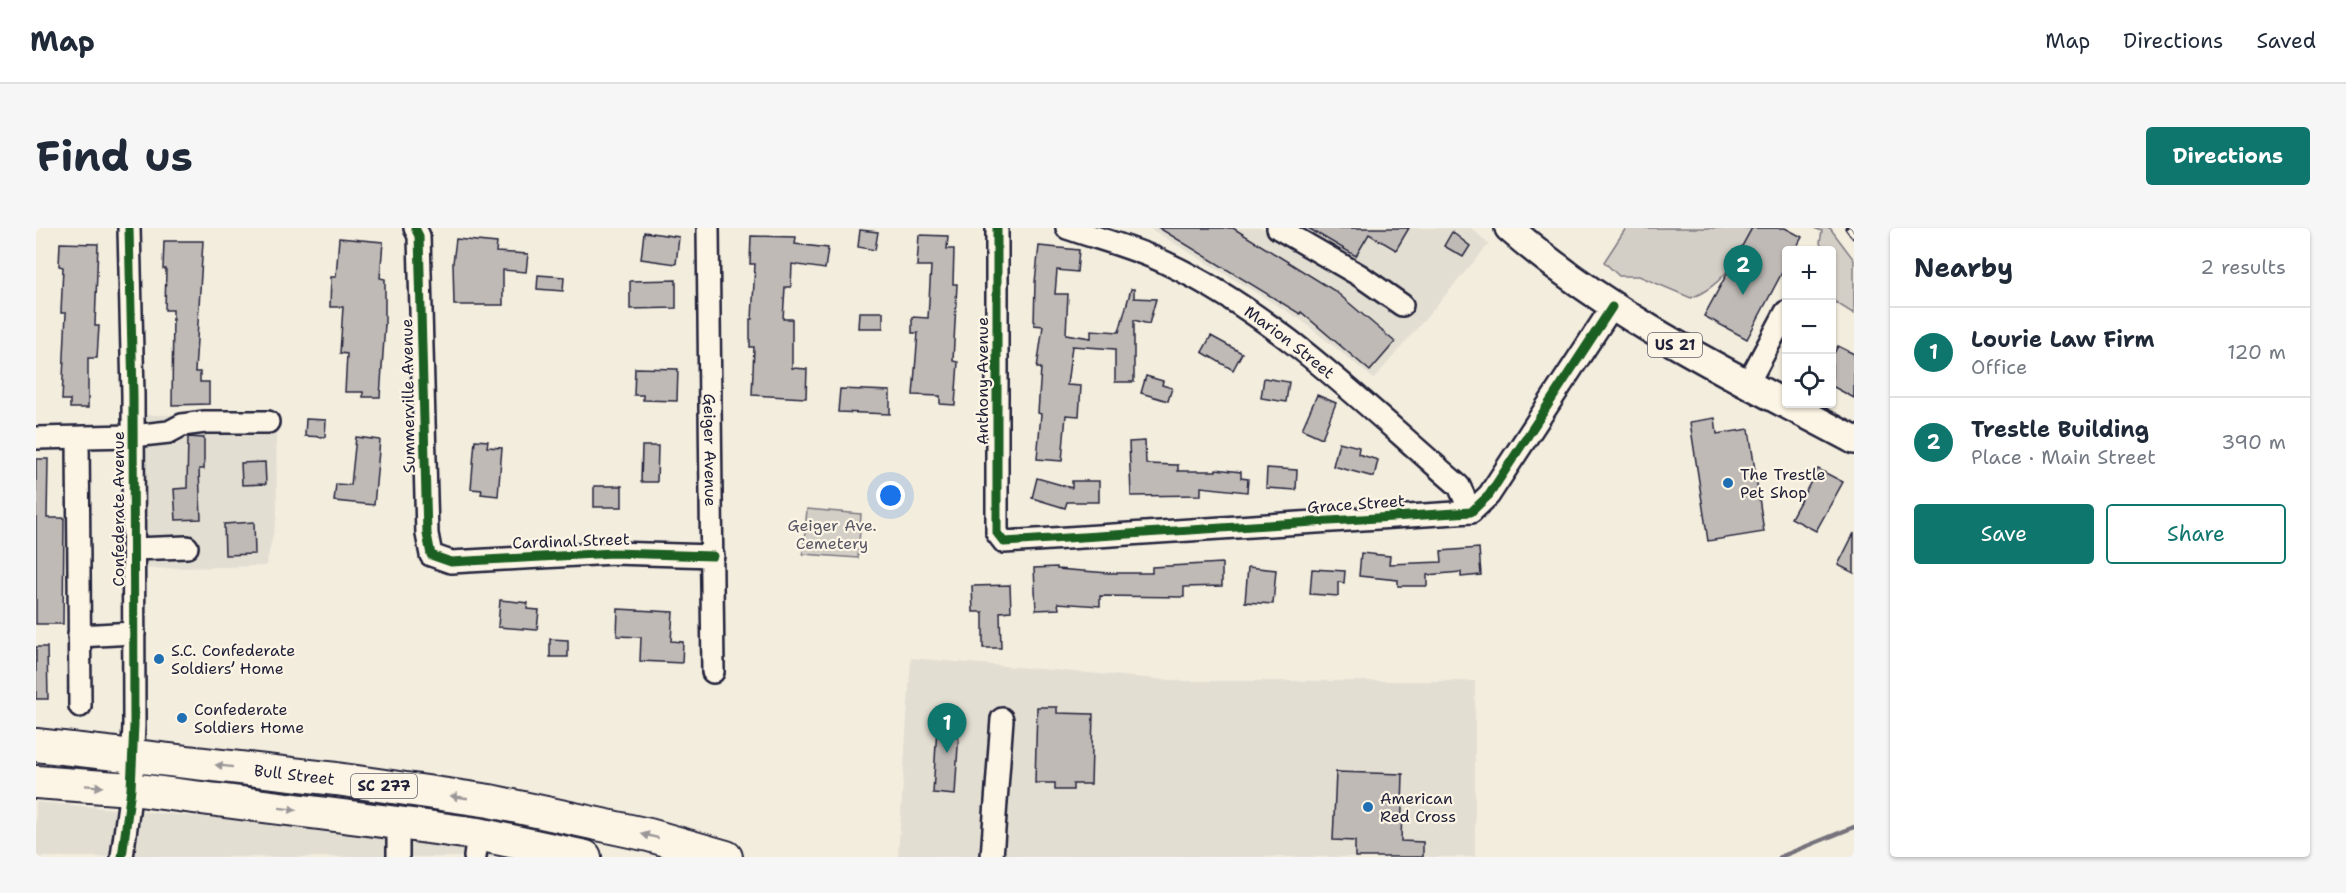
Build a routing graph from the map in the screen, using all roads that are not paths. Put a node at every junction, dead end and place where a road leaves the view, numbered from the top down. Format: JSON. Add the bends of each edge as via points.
{"nodes":[{"id":1,"x":129,"y":228,"type":"edge"},
{"id":2,"x":708,"y":228,"type":"edge"},
{"id":3,"x":998,"y":228,"type":"edge"},
{"id":4,"x":1067,"y":228,"type":"edge"},
{"id":5,"x":1278,"y":228,"type":"edge"},
{"id":6,"x":1509,"y":228,"type":"edge"},
{"id":7,"x":419,"y":231,"type":"edge"},
{"id":8,"x":1401,"y":304,"type":"dead end"},
{"id":9,"x":1612,"y":307,"type":"junction"},
{"id":10,"x":1782,"y":319,"type":"edge"},
{"id":11,"x":1748,"y":383,"type":"junction"},
{"id":12,"x":268,"y":422,"type":"dead end"},
{"id":13,"x":133,"y":436,"type":"junction"},
{"id":14,"x":36,"y":438,"type":"edge"},
{"id":15,"x":78,"y":438,"type":"junction"},
{"id":16,"x":1854,"y":440,"type":"edge"},
{"id":17,"x":1471,"y":512,"type":"junction"},
{"id":18,"x":997,"y":533,"type":"joint"},
{"id":19,"x":187,"y":547,"type":"dead end"},
{"id":20,"x":133,"y":549,"type":"junction"},
{"id":21,"x":431,"y":555,"type":"joint"},
{"id":22,"x":713,"y":556,"type":"junction"},
{"id":23,"x":134,"y":633,"type":"junction"},
{"id":24,"x":79,"y":636,"type":"junction"},
{"id":25,"x":712,"y":672,"type":"dead end"},
{"id":26,"x":80,"y":706,"type":"dead end"},
{"id":27,"x":1002,"y":719,"type":"dead end"},
{"id":28,"x":36,"y":745,"type":"edge"},
{"id":29,"x":133,"y":755,"type":"junction"},
{"id":30,"x":36,"y":782,"type":"edge"},
{"id":31,"x":131,"y":789,"type":"junction"},
{"id":32,"x":398,"y":823,"type":"junction"},
{"id":33,"x":477,"y":846,"type":"edge"},
{"id":34,"x":122,"y":857,"type":"edge"},
{"id":35,"x":398,"y":857,"type":"edge"},
{"id":36,"x":585,"y":857,"type":"edge"},
{"id":37,"x":726,"y":857,"type":"edge"},
{"id":38,"x":992,"y":857,"type":"edge"}],
"edges":[{"from":1,"to":13,"type":"street","name":"Confederate Avenue"},
{"from":2,"to":22,"type":"street","name":"Geiger Avenue"},
{"from":3,"to":18,"type":"street","name":"Anthony Avenue"},
{"from":4,"to":17,"type":"street","name":"Marion Street","via":[[1165,262],[1241,305],[1291,341],[1459,486]]},
{"from":5,"to":8,"type":"street"},
{"from":6,"to":9,"type":"main road","number":"US 21"},
{"from":7,"to":21,"type":"street","name":"Summerville Avenue","via":[[427,534]]},
{"from":9,"to":11,"type":"main road","number":"US 21"},
{"from":9,"to":17,"type":"street","via":[[1489,495]]},
{"from":10,"to":11,"type":"street"},
{"from":11,"to":16,"type":"main road","number":"US 21"},
{"from":12,"to":13,"type":"street","via":[[205,422]]},
{"from":13,"to":15,"type":"street"},
{"from":13,"to":20,"type":"street","name":"Confederate Avenue"},
{"from":14,"to":15,"type":"street"},
{"from":15,"to":24,"type":"street"},
{"from":17,"to":18,"type":"street","name":"Grace Street","via":[[1004,542]]},
{"from":19,"to":20,"type":"street"},
{"from":20,"to":23,"type":"street","name":"Confederate Avenue"},
{"from":21,"to":22,"type":"street","name":"Cardinal Street","via":[[451,562],[613,553]]},
{"from":22,"to":25,"type":"street","name":"Geiger Avenue"},
{"from":23,"to":24,"type":"street"},
{"from":23,"to":29,"type":"street","name":"Confederate Avenue"},
{"from":24,"to":26,"type":"street"},
{"from":27,"to":38,"type":"street"},
{"from":28,"to":29,"type":"highway","name":"Bull Street","number":"SC 277"},
{"from":29,"to":31,"type":"street","name":"Confederate Avenue"},
{"from":37,"to":29,"type":"highway","name":"Bull Street","number":"SC 277","one_way":true,"via":[[490,801],[336,778]]},
{"from":30,"to":31,"type":"highway","number":"SC 277","one_way":true},
{"from":31,"to":32,"type":"highway","number":"SC 277","one_way":true},
{"from":31,"to":34,"type":"street","name":"Confederate Avenue"},
{"from":32,"to":33,"type":"highway","number":"SC 277"},
{"from":32,"to":35,"type":"street"},
{"from":33,"to":36,"type":"highway","number":"SC 277"}]}
